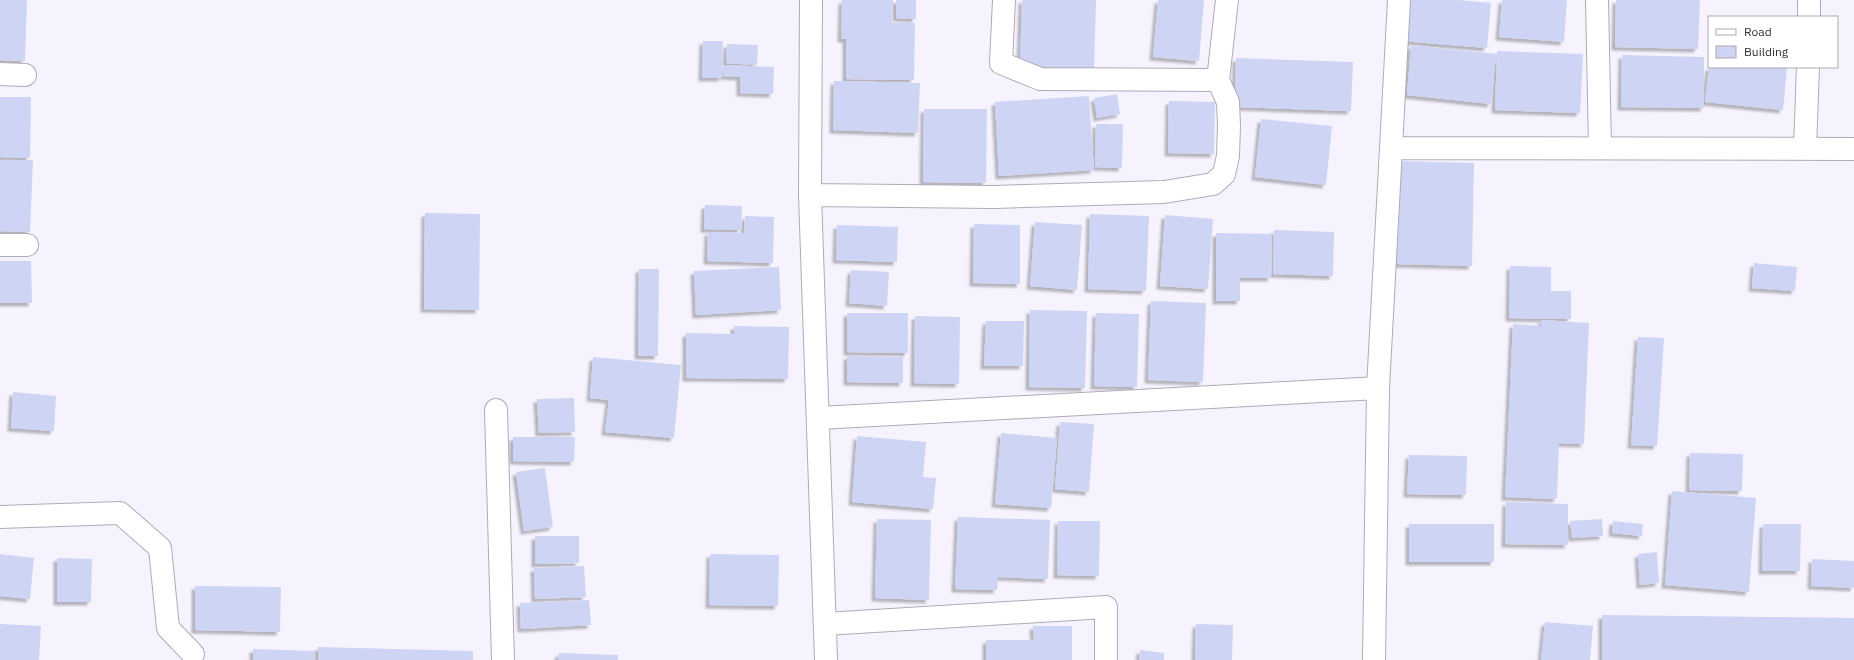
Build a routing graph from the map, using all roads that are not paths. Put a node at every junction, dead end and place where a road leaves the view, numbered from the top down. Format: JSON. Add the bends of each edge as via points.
{"nodes":[{"id":1,"x":812,"y":0,"type":"edge"},
{"id":2,"x":1004,"y":0,"type":"edge"},
{"id":3,"x":1227,"y":0,"type":"edge"},
{"id":4,"x":1399,"y":0,"type":"edge"},
{"id":5,"x":1598,"y":0,"type":"edge"},
{"id":6,"x":1809,"y":0,"type":"edge"},
{"id":7,"x":1809,"y":16,"type":"edge"},
{"id":8,"x":1808,"y":68,"type":"edge"},
{"id":9,"x":0,"y":74,"type":"edge"},
{"id":10,"x":24,"y":75,"type":"dead end"},
{"id":11,"x":1218,"y":80,"type":"junction"},
{"id":12,"x":1391,"y":148,"type":"junction"},
{"id":13,"x":1600,"y":148,"type":"junction"},
{"id":14,"x":1805,"y":149,"type":"junction"},
{"id":15,"x":1854,"y":149,"type":"edge"},
{"id":16,"x":810,"y":195,"type":"junction"},
{"id":17,"x":0,"y":244,"type":"edge"},
{"id":18,"x":27,"y":246,"type":"dead end"},
{"id":19,"x":1378,"y":388,"type":"junction"},
{"id":20,"x":496,"y":410,"type":"dead end"},
{"id":21,"x":819,"y":418,"type":"junction"},
{"id":22,"x":0,"y":517,"type":"edge"},
{"id":23,"x":825,"y":624,"type":"junction"},
{"id":24,"x":193,"y":654,"type":"dead end"},
{"id":25,"x":503,"y":660,"type":"edge"},
{"id":26,"x":826,"y":660,"type":"edge"},
{"id":27,"x":1106,"y":660,"type":"edge"},
{"id":28,"x":1374,"y":660,"type":"edge"}],
"edges":[{"from":1,"to":16,"type":"street"},
{"from":2,"to":11,"type":"street","via":[[1001,63],[1040,79]]},
{"from":3,"to":11,"type":"street"},
{"from":4,"to":12,"type":"street"},
{"from":5,"to":13,"type":"street"},
{"from":6,"to":7,"type":"street"},
{"from":8,"to":14,"type":"street"},
{"from":9,"to":10,"type":"street"},
{"from":11,"to":16,"type":"street","via":[[1228,102],[1228,156],[1224,174],[1213,184],[1164,192],[994,197]]},
{"from":12,"to":13,"type":"street"},
{"from":12,"to":19,"type":"street"},
{"from":13,"to":14,"type":"street"},
{"from":14,"to":15,"type":"street"},
{"from":16,"to":21,"type":"street"},
{"from":17,"to":18,"type":"street"},
{"from":19,"to":21,"type":"street"},
{"from":19,"to":28,"type":"street"},
{"from":20,"to":25,"type":"street"},
{"from":21,"to":23,"type":"street"},
{"from":22,"to":24,"type":"street","via":[[120,513],[160,548],[168,628]]},
{"from":23,"to":26,"type":"street"},
{"from":23,"to":27,"type":"street","via":[[1106,607]]}]}
